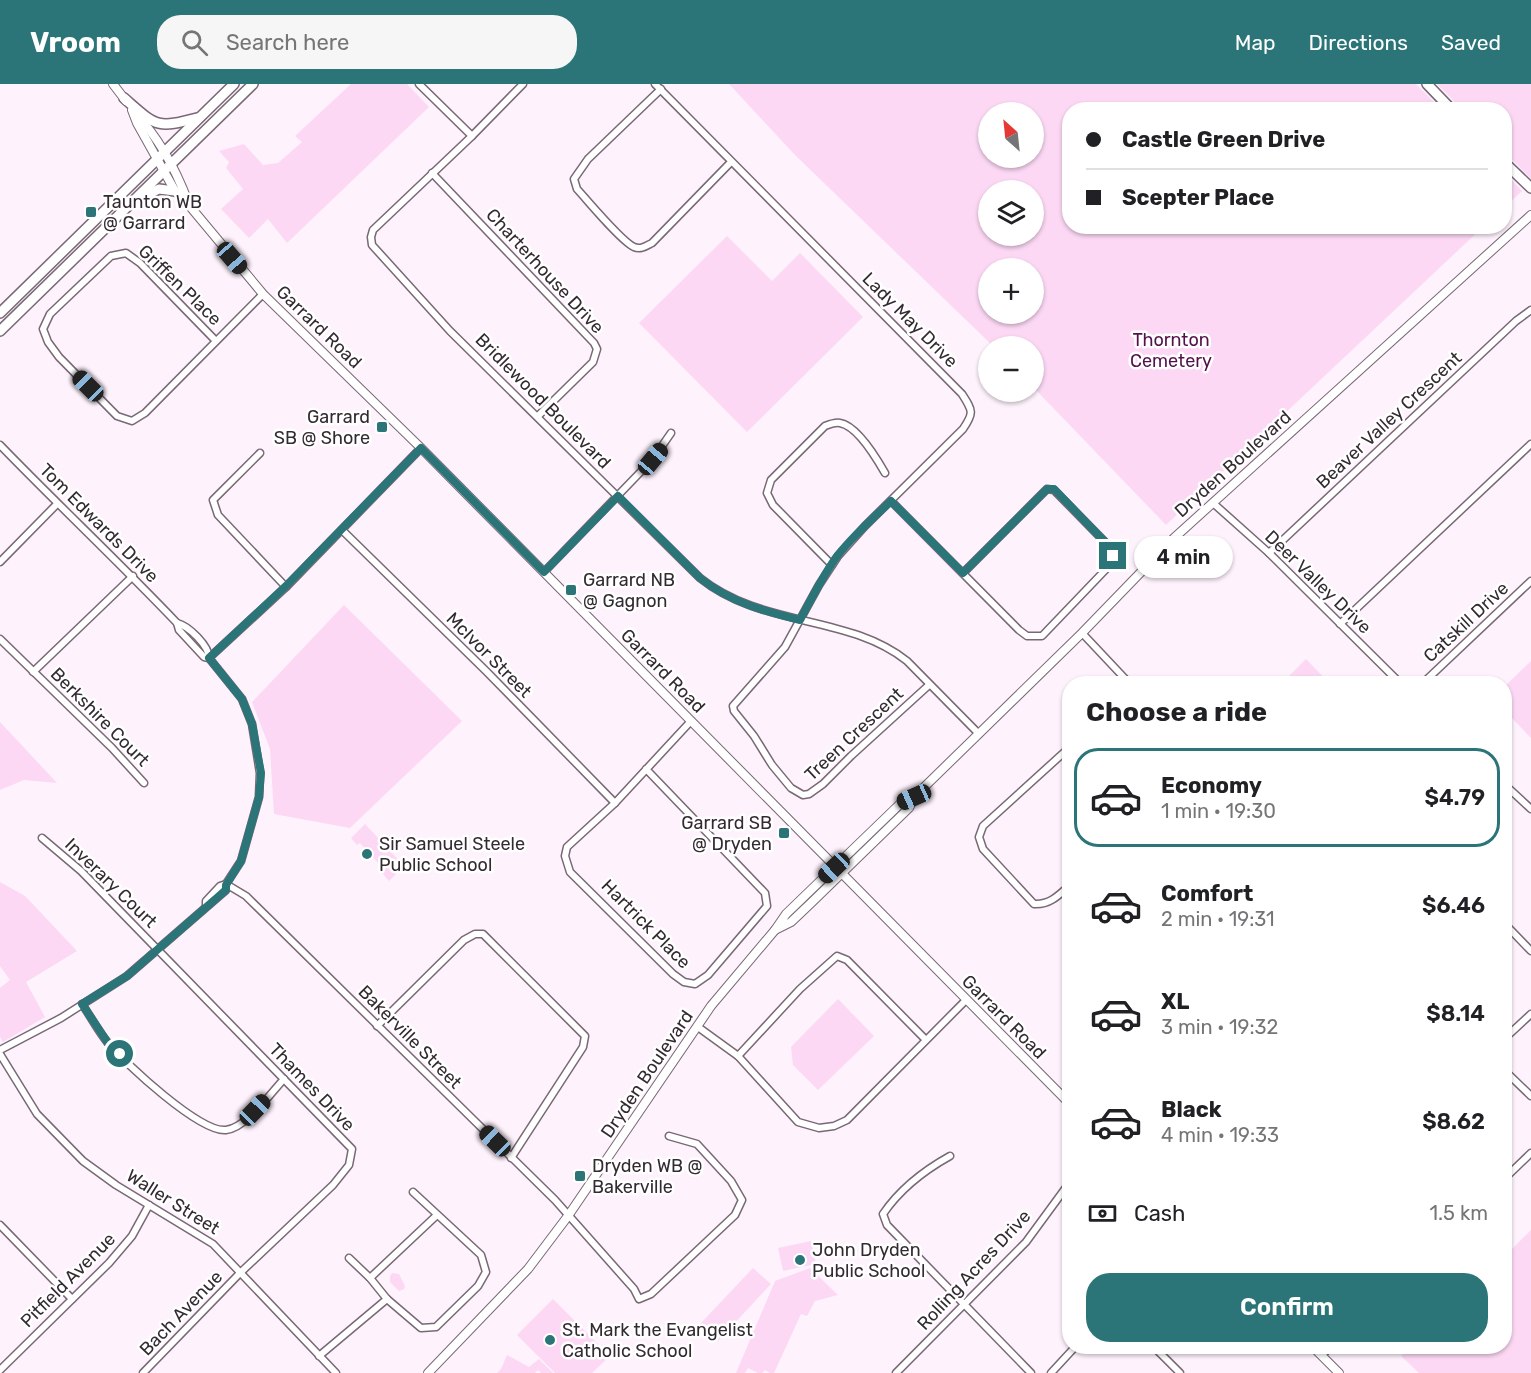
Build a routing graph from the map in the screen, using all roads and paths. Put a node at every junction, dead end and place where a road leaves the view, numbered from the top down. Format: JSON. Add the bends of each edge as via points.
{"nodes":[{"id":1,"x":113,"y":84,"type":"edge"},
{"id":2,"x":234,"y":84,"type":"edge"},
{"id":3,"x":253,"y":84,"type":"edge"},
{"id":4,"x":419,"y":84,"type":"edge"},
{"id":5,"x":523,"y":84,"type":"edge"},
{"id":6,"x":1427,"y":84,"type":"edge"},
{"id":7,"x":658,"y":87,"type":"edge"},
{"id":8,"x":124,"y":98,"type":"junction"},
{"id":9,"x":1444,"y":102,"type":"edge"},
{"id":10,"x":200,"y":117,"type":"junction"},
{"id":11,"x":472,"y":136,"type":"junction"},
{"id":12,"x":161,"y":157,"type":"junction"},
{"id":13,"x":731,"y":162,"type":"junction"},
{"id":14,"x":168,"y":167,"type":"junction"},
{"id":15,"x":1512,"y":170,"type":"edge"},
{"id":16,"x":432,"y":173,"type":"junction"},
{"id":17,"x":1531,"y":188,"type":"edge"},
{"id":18,"x":175,"y":191,"type":"junction"},
{"id":19,"x":135,"y":200,"type":"junction"},
{"id":20,"x":188,"y":204,"type":"junction"},
{"id":21,"x":1531,"y":215,"type":"edge"},
{"id":22,"x":1512,"y":232,"type":"edge"},
{"id":23,"x":1510,"y":234,"type":"edge"},
{"id":24,"x":263,"y":294,"type":"junction"},
{"id":25,"x":1531,"y":310,"type":"edge"},
{"id":26,"x":0,"y":313,"type":"edge"},
{"id":27,"x":0,"y":331,"type":"edge"},
{"id":28,"x":216,"y":341,"type":"junction"},
{"id":29,"x":538,"y":416,"type":"junction"},
{"id":30,"x":671,"y":433,"type":"dead end"},
{"id":31,"x":1531,"y":444,"type":"edge"},
{"id":32,"x":0,"y":445,"type":"edge"},
{"id":33,"x":421,"y":448,"type":"junction"},
{"id":34,"x":260,"y":453,"type":"dead end"},
{"id":35,"x":885,"y":473,"type":"dead end"},
{"id":36,"x":618,"y":496,"type":"junction"},
{"id":37,"x":891,"y":501,"type":"junction"},
{"id":38,"x":1213,"y":503,"type":"junction"},
{"id":39,"x":57,"y":504,"type":"junction"},
{"id":40,"x":342,"y":530,"type":"junction"},
{"id":41,"x":1269,"y":553,"type":"junction"},
{"id":42,"x":0,"y":562,"type":"edge"},
{"id":43,"x":832,"y":565,"type":"junction"},
{"id":44,"x":544,"y":572,"type":"junction"},
{"id":45,"x":963,"y":573,"type":"junction"},
{"id":46,"x":133,"y":576,"type":"junction"},
{"id":47,"x":1531,"y":581,"type":"edge"},
{"id":48,"x":286,"y":586,"type":"junction"},
{"id":49,"x":800,"y":620,"type":"junction"},
{"id":50,"x":1340,"y":624,"type":"junction"},
{"id":51,"x":1082,"y":633,"type":"junction"},
{"id":52,"x":0,"y":639,"type":"edge"},
{"id":53,"x":209,"y":658,"type":"junction"},
{"id":54,"x":33,"y":672,"type":"junction"},
{"id":55,"x":1122,"y":676,"type":"edge"},
{"id":56,"x":1393,"y":676,"type":"edge"},
{"id":57,"x":1430,"y":676,"type":"edge"},
{"id":58,"x":929,"y":685,"type":"junction"},
{"id":59,"x":691,"y":721,"type":"junction"},
{"id":60,"x":979,"y":734,"type":"junction"},
{"id":61,"x":1062,"y":754,"type":"edge"},
{"id":62,"x":646,"y":769,"type":"junction"},
{"id":63,"x":144,"y":783,"type":"dead end"},
{"id":64,"x":1512,"y":791,"type":"edge"},
{"id":65,"x":914,"y":797,"type":"junction"},
{"id":66,"x":615,"y":803,"type":"junction"},
{"id":67,"x":1531,"y":809,"type":"edge"},
{"id":68,"x":42,"y":838,"type":"dead end"},
{"id":69,"x":834,"y":868,"type":"junction"},
{"id":70,"x":841,"y":874,"type":"junction"},
{"id":71,"x":226,"y":885,"type":"junction"},
{"id":72,"x":1062,"y":892,"type":"edge"},
{"id":73,"x":775,"y":930,"type":"junction"},
{"id":74,"x":1512,"y":931,"type":"edge"},
{"id":75,"x":159,"y":949,"type":"junction"},
{"id":76,"x":1531,"y":951,"type":"edge"},
{"id":77,"x":966,"y":1000,"type":"junction"},
{"id":78,"x":82,"y":1004,"type":"junction"},
{"id":79,"x":1531,"y":1014,"type":"edge"},
{"id":80,"x":377,"y":1026,"type":"junction"},
{"id":81,"x":698,"y":1027,"type":"junction"},
{"id":82,"x":1512,"y":1032,"type":"edge"},
{"id":83,"x":925,"y":1039,"type":"junction"},
{"id":84,"x":0,"y":1052,"type":"edge"},
{"id":85,"x":738,"y":1056,"type":"junction"},
{"id":86,"x":1512,"y":1078,"type":"edge"},
{"id":87,"x":285,"y":1079,"type":"junction"},
{"id":88,"x":1062,"y":1096,"type":"edge"},
{"id":89,"x":1531,"y":1096,"type":"edge"},
{"id":90,"x":669,"y":1136,"type":"dead end"},
{"id":91,"x":1531,"y":1153,"type":"edge"},
{"id":92,"x":950,"y":1156,"type":"dead end"},
{"id":93,"x":512,"y":1158,"type":"junction"},
{"id":94,"x":1512,"y":1171,"type":"edge"},
{"id":95,"x":413,"y":1192,"type":"dead end"},
{"id":96,"x":1062,"y":1193,"type":"edge"},
{"id":97,"x":149,"y":1205,"type":"junction"},
{"id":98,"x":437,"y":1215,"type":"junction"},
{"id":99,"x":568,"y":1216,"type":"junction"},
{"id":100,"x":0,"y":1224,"type":"edge"},
{"id":101,"x":349,"y":1258,"type":"dead end"},
{"id":102,"x":240,"y":1273,"type":"junction"},
{"id":103,"x":370,"y":1278,"type":"junction"},
{"id":104,"x":72,"y":1299,"type":"junction"},
{"id":105,"x":387,"y":1299,"type":"junction"},
{"id":106,"x":964,"y":1305,"type":"junction"},
{"id":107,"x":1069,"y":1354,"type":"edge"},
{"id":108,"x":1161,"y":1354,"type":"edge"},
{"id":109,"x":1322,"y":1355,"type":"edge"},
{"id":110,"x":319,"y":1356,"type":"junction"},
{"id":111,"x":1,"y":1371,"type":"edge"},
{"id":112,"x":143,"y":1373,"type":"edge"},
{"id":113,"x":336,"y":1373,"type":"edge"},
{"id":114,"x":428,"y":1373,"type":"edge"},
{"id":115,"x":896,"y":1373,"type":"edge"},
{"id":116,"x":1031,"y":1373,"type":"edge"},
{"id":117,"x":1051,"y":1373,"type":"edge"},
{"id":118,"x":1179,"y":1373,"type":"edge"},
{"id":119,"x":1339,"y":1373,"type":"edge"}],
"edges":[{"from":1,"to":8,"type":"street","name":"Garrard Road"},
{"from":2,"to":10,"type":"main road"},
{"from":3,"to":14,"type":"main road"},
{"from":4,"to":11,"type":"street"},
{"from":5,"to":11,"type":"street"},
{"from":6,"to":9,"type":"main road"},
{"from":7,"to":13,"type":"street","name":"Lady May Drive"},
{"from":7,"to":13,"type":"street","via":[[588,159],[574,179],[577,189],[625,240],[643,248],[652,243]]},
{"from":8,"to":10,"type":"main road","via":[[153,123],[166,125]]},
{"from":8,"to":12,"type":"street","name":"Garrard Road"},
{"from":10,"to":12,"type":"main road"},
{"from":11,"to":16,"type":"street","name":"Bridlewood Boulevard"},
{"from":12,"to":14,"type":"street","name":"Garrard Road"},
{"from":12,"to":26,"type":"main road"},
{"from":13,"to":37,"type":"street","name":"Lady May Drive","via":[[962,394],[971,409],[971,418],[963,429]]},
{"from":14,"to":18,"type":"street","name":"Garrard Road"},
{"from":14,"to":19,"type":"main road"},
{"from":14,"to":20,"type":"street","name":"Garrard Road"},
{"from":15,"to":17,"type":"main road"},
{"from":16,"to":29,"type":"street","name":"Charterhouse Drive","via":[[597,349],[593,363]]},
{"from":16,"to":29,"type":"street","name":"Bridlewood Boulevard","via":[[373,230],[372,245],[450,331]]},
{"from":18,"to":19,"type":"main road","via":[[159,189]]},
{"from":18,"to":20,"type":"street","name":"Garrard Road"},
{"from":19,"to":27,"type":"main road"},
{"from":20,"to":24,"type":"street","name":"Garrard Road"},
{"from":21,"to":22,"type":"street","name":"Dryden Boulevard"},
{"from":23,"to":38,"type":"street","name":"Dryden Boulevard"},
{"from":24,"to":28,"type":"street","name":"Griffen Place"},
{"from":24,"to":33,"type":"street","name":"Garrard Road"},
{"from":25,"to":41,"type":"street","name":"Beaver Valley Crescent"},
{"from":28,"to":28,"type":"street","name":"Griffen Place","via":[[126,253],[111,256],[50,314],[43,329],[59,357],[117,416],[132,420],[146,413]]},
{"from":29,"to":36,"type":"street","name":"Bridlewood Boulevard"},
{"from":30,"to":36,"type":"street"},
{"from":31,"to":50,"type":"street"},
{"from":32,"to":39,"type":"street","name":"Tom Edwards Drive"},
{"from":33,"to":40,"type":"street"},
{"from":33,"to":44,"type":"street","name":"Garrard Road"},
{"from":34,"to":48,"type":"street","via":[[213,500],[218,515]]},
{"from":35,"to":43,"type":"street","via":[[870,450],[846,425],[837,422],[825,426],[771,480],[767,493],[773,505]]},
{"from":36,"to":44,"type":"street"},
{"from":36,"to":49,"type":"street","name":"Bridlewood Boulevard","via":[[714,589],[735,601]]},
{"from":37,"to":43,"type":"street","name":"Lady May Drive"},
{"from":37,"to":45,"type":"street"},
{"from":38,"to":41,"type":"street","name":"Deer Valley Drive"},
{"from":38,"to":51,"type":"street","name":"Dryden Boulevard"},
{"from":39,"to":42,"type":"street"},
{"from":39,"to":46,"type":"street","name":"Tom Edwards Drive"},
{"from":40,"to":48,"type":"street"},
{"from":40,"to":66,"type":"street","name":"McIvor Street"},
{"from":41,"to":50,"type":"street","name":"Deer Valley Drive"},
{"from":43,"to":49,"type":"street","name":"Lady May Drive"},
{"from":44,"to":59,"type":"street","name":"Garrard Road"},
{"from":45,"to":45,"type":"street","via":[[1019,630],[1033,638],[1042,636],[1087,591],[1111,564],[1113,556],[1105,542],[1054,489],[1047,489]]},
{"from":46,"to":53,"type":"street","name":"Tom Edwards Drive","via":[[177,623],[197,638],[209,652]]},
{"from":46,"to":54,"type":"street"},
{"from":47,"to":57,"type":"street","name":"Catskill Drive"},
{"from":48,"to":53,"type":"street"},
{"from":49,"to":58,"type":"street","name":"Bridlewood Boulevard","via":[[854,634],[895,651]]},
{"from":49,"to":58,"type":"street","name":"Treen Crescent","via":[[785,647],[733,706],[772,765],[796,792],[809,794],[818,788]]},
{"from":50,"to":56,"type":"street","name":"Deer Valley Drive"},
{"from":51,"to":55,"type":"street"},
{"from":51,"to":60,"type":"street","name":"Dryden Boulevard"},
{"from":52,"to":54,"type":"street","name":"Berkshire Court"},
{"from":53,"to":71,"type":"street","name":"Tom Edwards Drive","via":[[242,699],[252,724],[261,773],[259,797],[241,861]]},
{"from":54,"to":63,"type":"street","name":"Berkshire Court"},
{"from":58,"to":60,"type":"street","name":"Bridlewood Boulevard"},
{"from":59,"to":62,"type":"street","name":"Hartrick Place"},
{"from":59,"to":69,"type":"street","name":"Garrard Road"},
{"from":60,"to":65,"type":"street","name":"Dryden Boulevard"},
{"from":61,"to":72,"type":"street","via":[[983,826],[979,837],[983,849],[1034,904],[1053,900]]},
{"from":62,"to":66,"type":"street","name":"Hartrick Place"},
{"from":62,"to":66,"type":"street","name":"Hartrick Place","via":[[765,892],[767,906],[708,975],[695,984],[673,974],[570,872],[565,856],[567,847]]},
{"from":64,"to":67,"type":"street"},
{"from":65,"to":69,"type":"street","name":"Dryden Boulevard","via":[[901,803]]},
{"from":65,"to":70,"type":"street","name":"Dryden Boulevard","via":[[909,808]]},
{"from":68,"to":75,"type":"street","name":"Inverary Court"},
{"from":69,"to":70,"type":"street","name":"Garrard Road"},
{"from":69,"to":73,"type":"street","name":"Dryden Boulevard","via":[[786,914]]},
{"from":70,"to":73,"type":"street","name":"Dryden Boulevard","via":[[791,922]]},
{"from":70,"to":77,"type":"street","name":"Garrard Road"},
{"from":71,"to":75,"type":"street","name":"Tom Edwards Drive","via":[[220,886],[206,906]]},
{"from":71,"to":80,"type":"street","name":"Bakerville Street","via":[[246,896]]},
{"from":73,"to":81,"type":"street","name":"Dryden Boulevard"},
{"from":74,"to":76,"type":"street"},
{"from":75,"to":78,"type":"street","name":"Tom Edwards Drive","via":[[127,976]]},
{"from":75,"to":87,"type":"street","name":"Thames Drive"},
{"from":77,"to":83,"type":"street"},
{"from":77,"to":88,"type":"street","name":"Garrard Road"},
{"from":78,"to":84,"type":"street","name":"Tom Edwards Drive"},
{"from":78,"to":87,"type":"street","via":[[108,1043],[143,1078],[208,1125],[224,1130],[240,1125]]},
{"from":79,"to":82,"type":"street"},
{"from":80,"to":93,"type":"street","name":"Bakerville Street"},
{"from":80,"to":93,"type":"street","via":[[464,940],[483,934],[585,1036],[583,1047]]},
{"from":81,"to":85,"type":"street"},
{"from":81,"to":99,"type":"street","name":"Dryden Boulevard"},
{"from":83,"to":85,"type":"street","via":[[847,1120],[819,1128],[798,1122]]},
{"from":83,"to":85,"type":"street","via":[[847,960],[837,956],[800,989]]},
{"from":84,"to":97,"type":"street","name":"Waller Street","via":[[37,1114],[83,1161]]},
{"from":86,"to":89,"type":"street"},
{"from":87,"to":102,"type":"street","name":"Thames Drive","via":[[352,1149],[349,1165]]},
{"from":90,"to":99,"type":"street","name":"Bakerville Street","via":[[697,1144],[731,1181],[742,1200],[735,1215],[651,1294],[639,1299]]},
{"from":91,"to":94,"type":"street"},
{"from":92,"to":106,"type":"street","via":[[893,1198],[883,1214],[886,1225]]},
{"from":93,"to":99,"type":"street","name":"Bakerville Street"},
{"from":95,"to":98,"type":"street"},
{"from":96,"to":106,"type":"street","name":"Rolling Acres Drive","via":[[1026,1242]]},
{"from":97,"to":102,"type":"street","name":"Waller Street","via":[[213,1244]]},
{"from":97,"to":104,"type":"street","name":"Pitfield Avenue","via":[[132,1236],[110,1263]]},
{"from":98,"to":103,"type":"street"},
{"from":98,"to":105,"type":"street","via":[[481,1255],[486,1272],[478,1286],[436,1327],[421,1328]]},
{"from":99,"to":114,"type":"street","name":"Dryden Boulevard","via":[[528,1269]]},
{"from":100,"to":104,"type":"street"},
{"from":101,"to":103,"type":"street"},
{"from":102,"to":110,"type":"street","name":"Waller Street"},
{"from":102,"to":112,"type":"street","name":"Bach Avenue"},
{"from":103,"to":105,"type":"street"},
{"from":104,"to":111,"type":"street","name":"Pitfield Avenue"},
{"from":105,"to":110,"type":"street"},
{"from":106,"to":115,"type":"street","name":"Rolling Acres Drive"},
{"from":106,"to":116,"type":"street"},
{"from":107,"to":117,"type":"street"},
{"from":108,"to":118,"type":"street"},
{"from":109,"to":119,"type":"street"},
{"from":110,"to":113,"type":"street","name":"Waller Street"}]}
